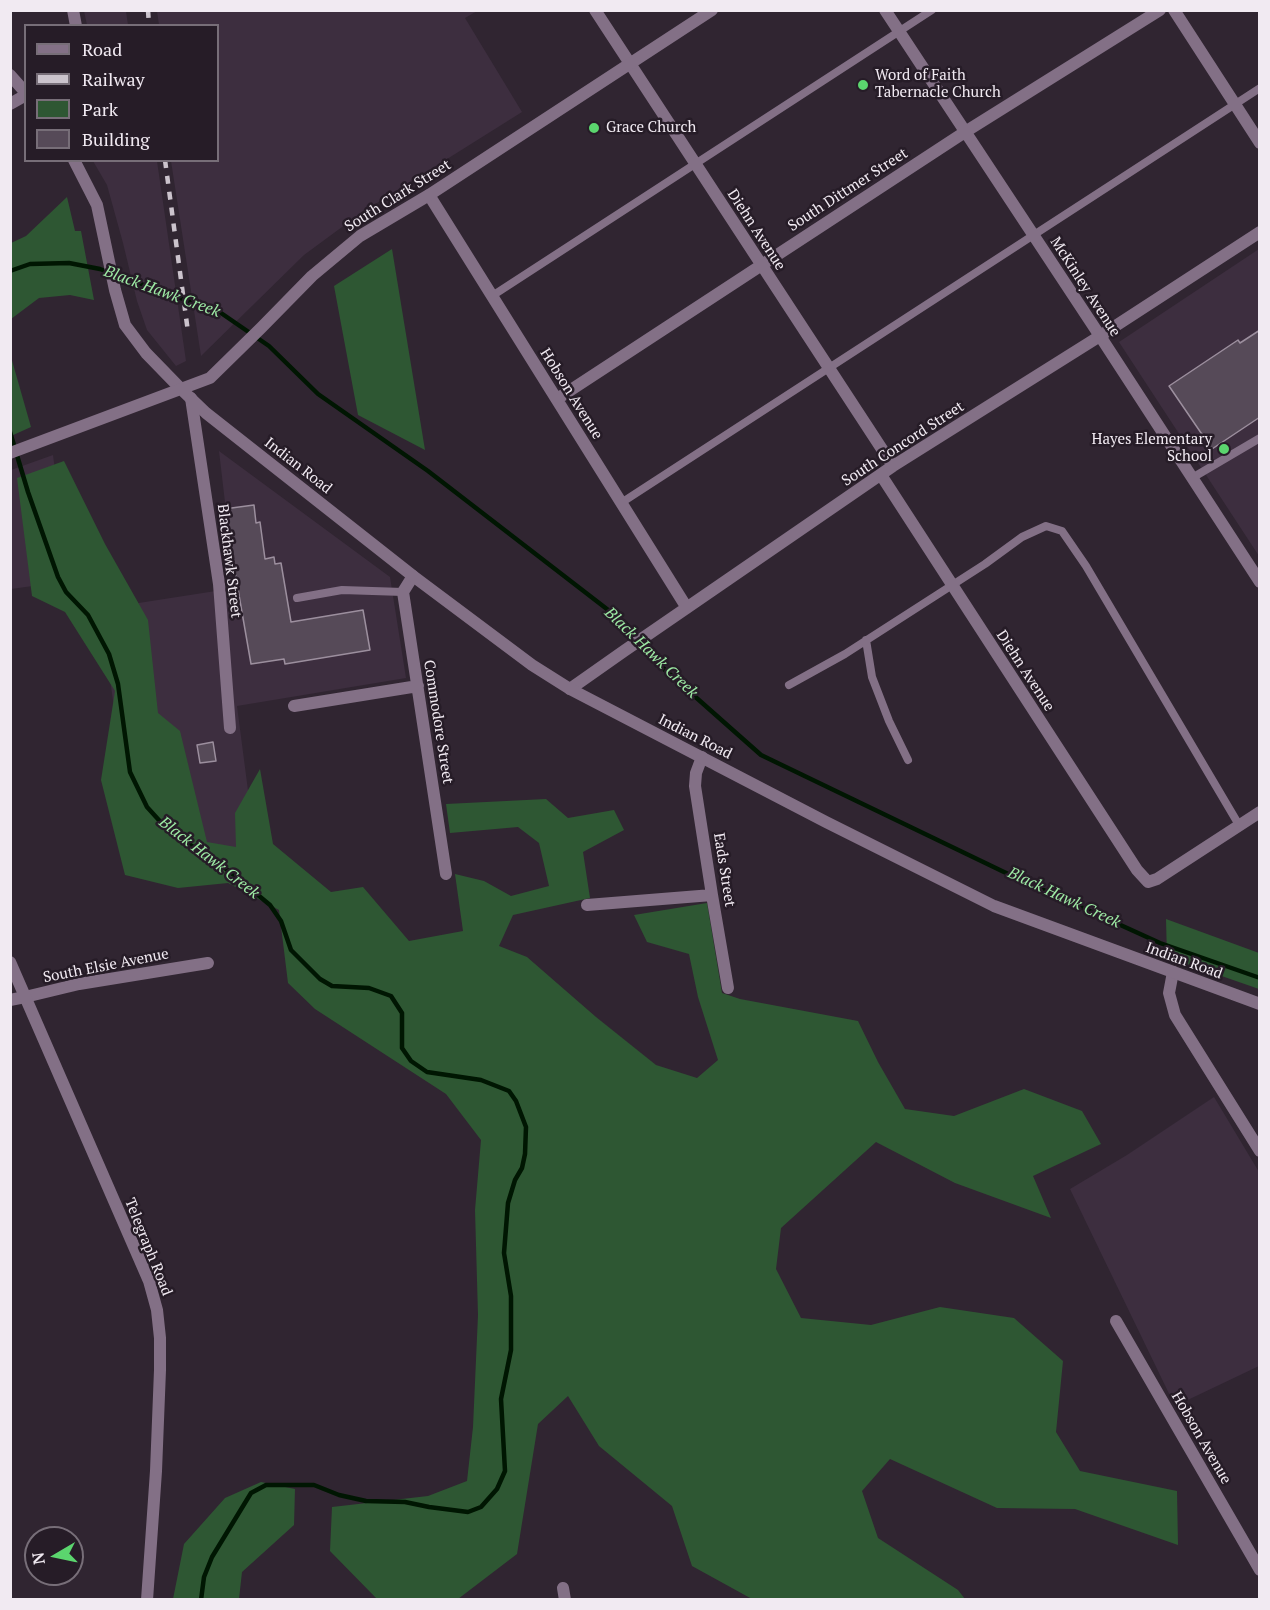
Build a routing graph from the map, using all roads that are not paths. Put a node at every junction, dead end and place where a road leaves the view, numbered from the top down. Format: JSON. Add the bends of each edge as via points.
{"nodes":[{"id":1,"x":595,"y":10,"type":"edge"},
{"id":2,"x":712,"y":10,"type":"edge"},
{"id":3,"x":885,"y":10,"type":"edge"},
{"id":4,"x":932,"y":10,"type":"edge"},
{"id":5,"x":1160,"y":10,"type":"edge"},
{"id":6,"x":1174,"y":10,"type":"edge"},
{"id":7,"x":899,"y":32,"type":"junction"},
{"id":8,"x":629,"y":64,"type":"junction"},
{"id":9,"x":10,"y":75,"type":"edge"},
{"id":10,"x":1260,"y":88,"type":"edge"},
{"id":11,"x":24,"y":92,"type":"edge"},
{"id":12,"x":24,"y":95,"type":"edge"},
{"id":13,"x":10,"y":104,"type":"edge"},
{"id":14,"x":1234,"y":105,"type":"junction"},
{"id":15,"x":964,"y":132,"type":"junction"},
{"id":16,"x":1260,"y":143,"type":"edge"},
{"id":17,"x":75,"y":162,"type":"edge"},
{"id":18,"x":695,"y":165,"type":"junction"},
{"id":19,"x":429,"y":195,"type":"junction"},
{"id":20,"x":1260,"y":232,"type":"edge"},
{"id":21,"x":1033,"y":236,"type":"junction"},
{"id":22,"x":761,"y":265,"type":"junction"},
{"id":23,"x":492,"y":296,"type":"junction"},
{"id":24,"x":1100,"y":336,"type":"junction"},
{"id":25,"x":829,"y":368,"type":"junction"},
{"id":26,"x":181,"y":389,"type":"junction"},
{"id":27,"x":191,"y":398,"type":"junction"},
{"id":28,"x":557,"y":399,"type":"junction"},
{"id":29,"x":1260,"y":438,"type":"edge"},
{"id":30,"x":10,"y":453,"type":"edge"},
{"id":31,"x":893,"y":466,"type":"junction"},
{"id":32,"x":881,"y":475,"type":"junction"},
{"id":33,"x":1192,"y":478,"type":"junction"},
{"id":34,"x":621,"y":503,"type":"junction"},
{"id":35,"x":413,"y":576,"type":"junction"},
{"id":36,"x":1260,"y":582,"type":"edge"},
{"id":37,"x":952,"y":585,"type":"junction"},
{"id":38,"x":403,"y":592,"type":"junction"},
{"id":39,"x":297,"y":598,"type":"dead end"},
{"id":40,"x":687,"y":608,"type":"junction"},
{"id":41,"x":866,"y":640,"type":"junction"},
{"id":42,"x":789,"y":685,"type":"dead end"},
{"id":43,"x":418,"y":686,"type":"junction"},
{"id":44,"x":570,"y":689,"type":"junction"},
{"id":45,"x":294,"y":705,"type":"dead end"},
{"id":46,"x":230,"y":728,"type":"dead end"},
{"id":47,"x":702,"y":757,"type":"junction"},
{"id":48,"x":908,"y":760,"type":"dead end"},
{"id":49,"x":1260,"y":812,"type":"edge"},
{"id":50,"x":1239,"y":825,"type":"junction"},
{"id":51,"x":446,"y":874,"type":"dead end"},
{"id":52,"x":712,"y":895,"type":"junction"},
{"id":53,"x":586,"y":905,"type":"dead end"},
{"id":54,"x":10,"y":962,"type":"edge"},
{"id":55,"x":208,"y":963,"type":"dead end"},
{"id":56,"x":1173,"y":972,"type":"junction"},
{"id":57,"x":728,"y":988,"type":"dead end"},
{"id":58,"x":25,"y":998,"type":"junction"},
{"id":59,"x":10,"y":1000,"type":"edge"},
{"id":60,"x":1260,"y":1004,"type":"edge"},
{"id":61,"x":1260,"y":1151,"type":"edge"},
{"id":62,"x":1116,"y":1321,"type":"dead end"},
{"id":63,"x":1260,"y":1570,"type":"edge"},
{"id":64,"x":147,"y":1599,"type":"edge"}],
"edges":[{"from":1,"to":8,"type":"street","name":"Diehn Avenue"},
{"from":2,"to":8,"type":"street","name":"South Clark Street"},
{"from":3,"to":7,"type":"street","name":"McKinley Avenue"},
{"from":4,"to":7,"type":"lane"},
{"from":5,"to":15,"type":"street","name":"South Dittmer Street"},
{"from":6,"to":14,"type":"street"},
{"from":7,"to":15,"type":"street","name":"McKinley Avenue"},
{"from":7,"to":18,"type":"lane"},
{"from":8,"to":18,"type":"street","name":"Diehn Avenue"},
{"from":8,"to":19,"type":"street","name":"South Clark Street"},
{"from":9,"to":11,"type":"street"},
{"from":10,"to":14,"type":"lane"},
{"from":12,"to":13,"type":"street"},
{"from":14,"to":16,"type":"street"},
{"from":14,"to":21,"type":"lane"},
{"from":15,"to":21,"type":"street","name":"McKinley Avenue"},
{"from":15,"to":22,"type":"street","name":"South Dittmer Street"},
{"from":17,"to":26,"type":"street","via":[[97,205],[125,325]]},
{"from":18,"to":22,"type":"street","name":"Diehn Avenue"},
{"from":18,"to":23,"type":"lane"},
{"from":19,"to":23,"type":"street","name":"Hobson Avenue"},
{"from":19,"to":26,"type":"street","name":"South Clark Street","via":[[360,236],[312,276],[210,378]]},
{"from":20,"to":24,"type":"street","name":"South Concord Street"},
{"from":21,"to":24,"type":"street","name":"McKinley Avenue"},
{"from":21,"to":25,"type":"lane"},
{"from":22,"to":25,"type":"street","name":"Diehn Avenue"},
{"from":22,"to":28,"type":"street","name":"South Dittmer Street"},
{"from":23,"to":28,"type":"street","name":"Hobson Avenue"},
{"from":24,"to":31,"type":"street","name":"South Concord Street"},
{"from":24,"to":33,"type":"street","name":"McKinley Avenue"},
{"from":25,"to":31,"type":"street","name":"Diehn Avenue"},
{"from":25,"to":34,"type":"lane"},
{"from":26,"to":27,"type":"street","name":"Indian Road"},
{"from":26,"to":30,"type":"street","name":"South Clark Street"},
{"from":27,"to":35,"type":"street","name":"Indian Road"},
{"from":27,"to":46,"type":"street","name":"Blackhawk Street","via":[[219,584]]},
{"from":28,"to":34,"type":"street","name":"Hobson Avenue"},
{"from":29,"to":33,"type":"lane"},
{"from":31,"to":32,"type":"street","name":"South Concord Street"},
{"from":32,"to":37,"type":"street","name":"Diehn Avenue"},
{"from":32,"to":40,"type":"street","name":"South Concord Street"},
{"from":33,"to":36,"type":"street","name":"McKinley Avenue"},
{"from":34,"to":40,"type":"street","name":"Hobson Avenue"},
{"from":35,"to":38,"type":"street"},
{"from":35,"to":44,"type":"street","name":"Indian Road"},
{"from":37,"to":41,"type":"lane"},
{"from":37,"to":50,"type":"street","name":"Diehn Avenue","via":[[1148,882]]},
{"from":37,"to":50,"type":"lane","via":[[1022,537],[1046,526],[1062,531]]},
{"from":38,"to":39,"type":"lane","via":[[342,590]]},
{"from":38,"to":43,"type":"street","name":"Commodore Street"},
{"from":40,"to":44,"type":"street","name":"South Concord Street"},
{"from":41,"to":42,"type":"lane"},
{"from":41,"to":48,"type":"lane","via":[[872,676]]},
{"from":43,"to":45,"type":"street"},
{"from":43,"to":51,"type":"street","name":"Commodore Street"},
{"from":44,"to":47,"type":"street","name":"Indian Road"},
{"from":47,"to":52,"type":"street","name":"Eads Street","via":[[695,786]]},
{"from":47,"to":56,"type":"street","name":"Indian Road","via":[[994,906]]},
{"from":49,"to":50,"type":"street"},
{"from":52,"to":53,"type":"street"},
{"from":52,"to":57,"type":"street","name":"Eads Street"},
{"from":54,"to":58,"type":"street","name":"Telegraph Road"},
{"from":55,"to":58,"type":"street","name":"South Elsie Avenue","via":[[79,984]]},
{"from":56,"to":60,"type":"street","name":"Indian Road"},
{"from":56,"to":61,"type":"street","via":[[1169,993],[1174,1015]]},
{"from":58,"to":59,"type":"street","name":"South Elsie Avenue"},
{"from":58,"to":64,"type":"street","name":"Telegraph Road","via":[[149,1281],[157,1310],[160,1370]]},
{"from":62,"to":63,"type":"street","name":"Hobson Avenue"}]}
